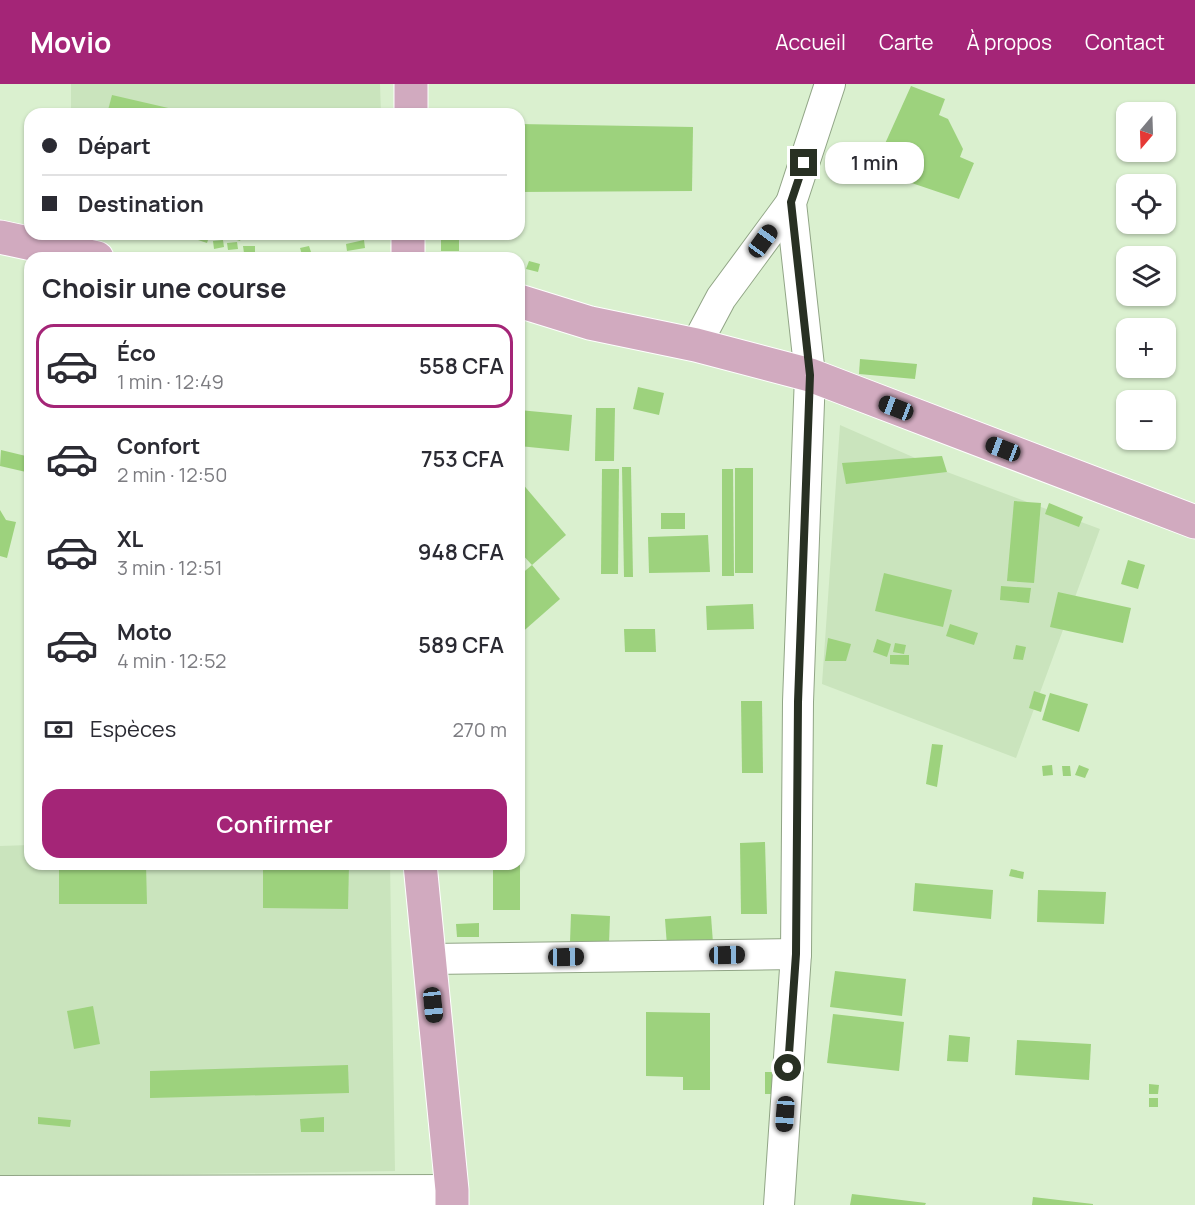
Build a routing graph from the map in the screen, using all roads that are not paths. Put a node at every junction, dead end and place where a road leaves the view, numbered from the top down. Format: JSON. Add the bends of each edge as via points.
{"nodes":[{"id":1,"x":411,"y":84,"type":"edge"},
{"id":2,"x":830,"y":84,"type":"edge"},
{"id":3,"x":411,"y":108,"type":"edge"},
{"id":4,"x":791,"y":202,"type":"junction"},
{"id":5,"x":0,"y":237,"type":"edge"},
{"id":6,"x":69,"y":252,"type":"edge"},
{"id":7,"x":525,"y":303,"type":"edge"},
{"id":8,"x":590,"y":323,"type":"junction"},
{"id":9,"x":525,"y":324,"type":"edge"},
{"id":10,"x":696,"y":345,"type":"junction"},
{"id":11,"x":810,"y":375,"type":"junction"},
{"id":12,"x":1195,"y":522,"type":"edge"},
{"id":13,"x":421,"y":870,"type":"edge"},
{"id":14,"x":796,"y":954,"type":"junction"},
{"id":15,"x":429,"y":959,"type":"junction"},
{"id":16,"x":0,"y":1191,"type":"edge"},
{"id":17,"x":452,"y":1197,"type":"edge"},
{"id":18,"x":778,"y":1205,"type":"edge"}],
"edges":[{"from":1,"to":3,"type":"main road"},
{"from":2,"to":4,"type":"street"},
{"from":4,"to":10,"type":"street","via":[[721,298]]},
{"from":4,"to":11,"type":"street"},
{"from":5,"to":6,"type":"main road"},
{"from":7,"to":8,"type":"main road"},
{"from":8,"to":9,"type":"main road"},
{"from":8,"to":10,"type":"main road"},
{"from":10,"to":11,"type":"main road"},
{"from":11,"to":12,"type":"main road"},
{"from":11,"to":14,"type":"street","via":[[798,702]]},
{"from":13,"to":15,"type":"main road"},
{"from":14,"to":15,"type":"street"},
{"from":14,"to":18,"type":"street"},
{"from":15,"to":17,"type":"main road"},
{"from":16,"to":17,"type":"street"}]}
